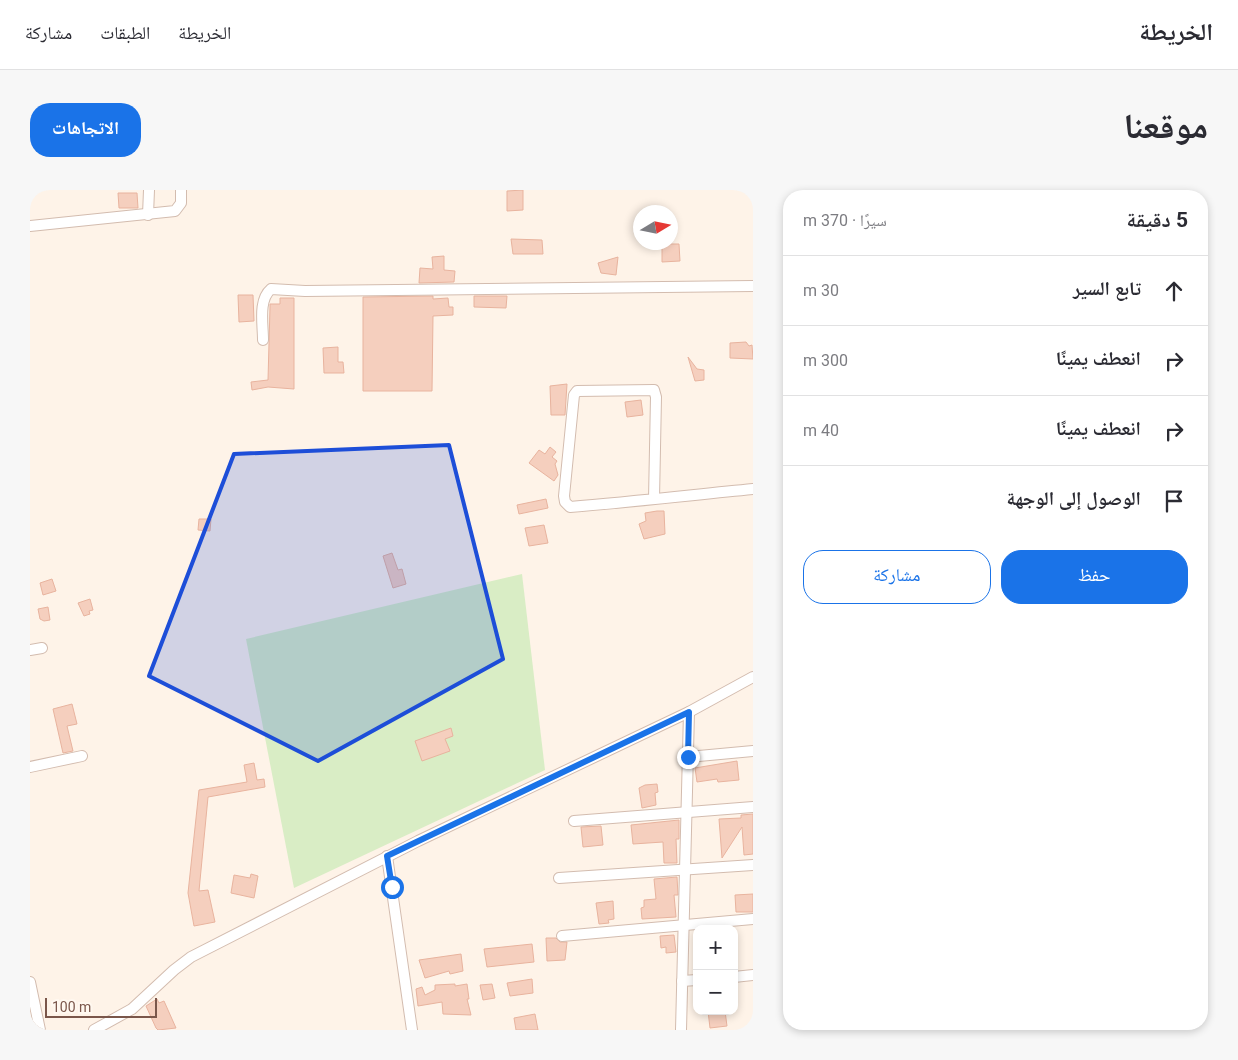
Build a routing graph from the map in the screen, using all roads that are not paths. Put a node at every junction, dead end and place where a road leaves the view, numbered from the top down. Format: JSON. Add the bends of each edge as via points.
{"nodes":[{"id":1,"x":149,"y":190,"type":"edge"},
{"id":2,"x":181,"y":190,"type":"edge"},
{"id":3,"x":148,"y":215,"type":"junction"},
{"id":4,"x":30,"y":226,"type":"edge"},
{"id":5,"x":753,"y":286,"type":"edge"},
{"id":6,"x":263,"y":340,"type":"dead end"},
{"id":7,"x":753,"y":489,"type":"edge"},
{"id":8,"x":654,"y":499,"type":"junction"},
{"id":9,"x":42,"y":648,"type":"dead end"},
{"id":10,"x":30,"y":650,"type":"edge"},
{"id":11,"x":753,"y":677,"type":"edge"},
{"id":12,"x":689,"y":712,"type":"junction"},
{"id":13,"x":753,"y":751,"type":"edge"},
{"id":14,"x":82,"y":756,"type":"dead end"},
{"id":15,"x":688,"y":757,"type":"junction"},
{"id":16,"x":30,"y":767,"type":"edge"},
{"id":17,"x":753,"y":807,"type":"edge"},
{"id":18,"x":686,"y":812,"type":"junction"},
{"id":19,"x":574,"y":821,"type":"dead end"},
{"id":20,"x":387,"y":856,"type":"junction"},
{"id":21,"x":753,"y":865,"type":"edge"},
{"id":22,"x":685,"y":869,"type":"junction"},
{"id":23,"x":559,"y":878,"type":"dead end"},
{"id":24,"x":753,"y":919,"type":"edge"},
{"id":25,"x":684,"y":924,"type":"junction"},
{"id":26,"x":562,"y":936,"type":"dead end"},
{"id":27,"x":753,"y":976,"type":"edge"},
{"id":28,"x":738,"y":977,"type":"edge"},
{"id":29,"x":693,"y":980,"type":"edge"},
{"id":30,"x":682,"y":981,"type":"junction"},
{"id":31,"x":30,"y":982,"type":"edge"},
{"id":32,"x":40,"y":1030,"type":"edge"},
{"id":33,"x":94,"y":1030,"type":"edge"},
{"id":34,"x":412,"y":1030,"type":"edge"},
{"id":35,"x":681,"y":1030,"type":"edge"}],
"edges":[{"from":1,"to":3,"type":"street"},
{"from":2,"to":3,"type":"street","via":[[181,203],[175,211]]},
{"from":3,"to":4,"type":"street"},
{"from":5,"to":6,"type":"street","via":[[271,289],[263,303]]},
{"from":7,"to":8,"type":"street"},
{"from":8,"to":8,"type":"street","via":[[654,390],[577,391],[574,395],[565,502],[570,507]]},
{"from":9,"to":10,"type":"street"},
{"from":11,"to":12,"type":"street"},
{"from":12,"to":15,"type":"street"},
{"from":12,"to":20,"type":"street"},
{"from":13,"to":15,"type":"street"},
{"from":14,"to":16,"type":"street"},
{"from":15,"to":18,"type":"street"},
{"from":17,"to":18,"type":"street"},
{"from":18,"to":19,"type":"street"},
{"from":18,"to":22,"type":"street"},
{"from":20,"to":33,"type":"street","via":[[183,962],[132,1009]]},
{"from":20,"to":34,"type":"street"},
{"from":21,"to":22,"type":"street"},
{"from":22,"to":23,"type":"street"},
{"from":22,"to":25,"type":"street"},
{"from":24,"to":25,"type":"street"},
{"from":25,"to":26,"type":"street"},
{"from":25,"to":30,"type":"street"},
{"from":27,"to":28,"type":"street"},
{"from":29,"to":30,"type":"street"},
{"from":30,"to":35,"type":"street"},
{"from":31,"to":32,"type":"street"}]}
